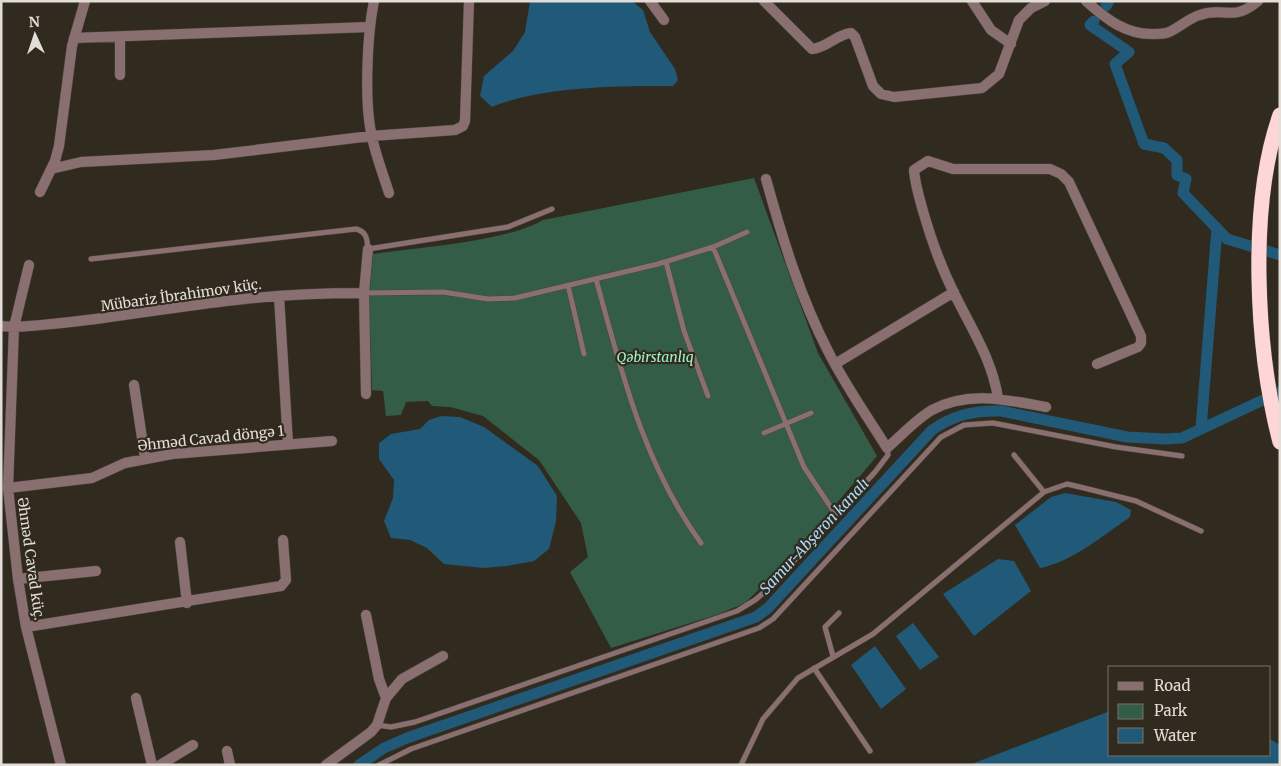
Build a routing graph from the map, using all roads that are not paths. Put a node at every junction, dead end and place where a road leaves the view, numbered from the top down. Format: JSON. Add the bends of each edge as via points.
{"nodes":[{"id":1,"x":85,"y":1,"type":"edge"},
{"id":2,"x":374,"y":1,"type":"edge"},
{"id":3,"x":469,"y":1,"type":"edge"},
{"id":4,"x":650,"y":1,"type":"edge"},
{"id":5,"x":972,"y":1,"type":"edge"},
{"id":6,"x":1045,"y":1,"type":"edge"},
{"id":7,"x":1086,"y":1,"type":"edge"},
{"id":8,"x":1258,"y":1,"type":"edge"},
{"id":9,"x":768,"y":2,"type":"edge"},
{"id":10,"x":664,"y":20,"type":"dead end"},
{"id":11,"x":369,"y":26,"type":"junction"},
{"id":12,"x":74,"y":38,"type":"junction"},
{"id":13,"x":120,"y":38,"type":"junction"},
{"id":14,"x":1011,"y":44,"type":"junction"},
{"id":15,"x":120,"y":75,"type":"dead end"},
{"id":16,"x":1280,"y":115,"type":"edge"},
{"id":17,"x":371,"y":136,"type":"junction"},
{"id":18,"x":51,"y":169,"type":"junction"},
{"id":19,"x":766,"y":179,"type":"dead end"},
{"id":20,"x":40,"y":192,"type":"dead end"},
{"id":21,"x":389,"y":193,"type":"dead end"},
{"id":22,"x":552,"y":209,"type":"dead end"},
{"id":23,"x":747,"y":232,"type":"dead end"},
{"id":24,"x":713,"y":247,"type":"junction"},
{"id":25,"x":368,"y":249,"type":"junction"},
{"id":26,"x":91,"y":259,"type":"dead end"},
{"id":27,"x":666,"y":262,"type":"junction"},
{"id":28,"x":29,"y":265,"type":"dead end"},
{"id":29,"x":596,"y":279,"type":"junction"},
{"id":30,"x":568,"y":285,"type":"junction"},
{"id":31,"x":954,"y":292,"type":"junction"},
{"id":32,"x":364,"y":293,"type":"junction"},
{"id":33,"x":279,"y":296,"type":"junction"},
{"id":34,"x":1,"y":326,"type":"edge"},
{"id":35,"x":14,"y":328,"type":"junction"},
{"id":36,"x":584,"y":354,"type":"dead end"},
{"id":37,"x":835,"y":364,"type":"junction"},
{"id":38,"x":1097,"y":364,"type":"dead end"},
{"id":39,"x":134,"y":385,"type":"dead end"},
{"id":40,"x":366,"y":394,"type":"dead end"},
{"id":41,"x":708,"y":396,"type":"dead end"},
{"id":42,"x":998,"y":398,"type":"junction"},
{"id":43,"x":1046,"y":407,"type":"dead end"},
{"id":44,"x":811,"y":413,"type":"dead end"},
{"id":45,"x":788,"y":424,"type":"junction"},
{"id":46,"x":764,"y":434,"type":"dead end"},
{"id":47,"x":332,"y":441,"type":"dead end"},
{"id":48,"x":1280,"y":442,"type":"edge"},
{"id":49,"x":288,"y":444,"type":"junction"},
{"id":50,"x":888,"y":448,"type":"junction"},
{"id":51,"x":1014,"y":455,"type":"dead end"},
{"id":52,"x":1182,"y":456,"type":"dead end"},
{"id":53,"x":145,"y":458,"type":"junction"},
{"id":54,"x":8,"y":488,"type":"junction"},
{"id":55,"x":1044,"y":492,"type":"junction"},
{"id":56,"x":836,"y":515,"type":"junction"},
{"id":57,"x":1200,"y":531,"type":"dead end"},
{"id":58,"x":282,"y":540,"type":"dead end"},
{"id":59,"x":180,"y":542,"type":"dead end"},
{"id":60,"x":701,"y":543,"type":"dead end"},
{"id":61,"x":96,"y":571,"type":"dead end"},
{"id":62,"x":18,"y":579,"type":"junction"},
{"id":63,"x":187,"y":603,"type":"junction"},
{"id":64,"x":840,"y":613,"type":"dead end"},
{"id":65,"x":366,"y":615,"type":"dead end"},
{"id":66,"x":26,"y":627,"type":"junction"},
{"id":67,"x":443,"y":656,"type":"dead end"},
{"id":68,"x":833,"y":656,"type":"junction"},
{"id":69,"x":814,"y":668,"type":"junction"},
{"id":70,"x":136,"y":698,"type":"dead end"},
{"id":71,"x":386,"y":698,"type":"junction"},
{"id":72,"x":377,"y":725,"type":"junction"},
{"id":73,"x":193,"y":745,"type":"dead end"},
{"id":74,"x":227,"y":751,"type":"dead end"},
{"id":75,"x":870,"y":751,"type":"dead end"},
{"id":76,"x":61,"y":765,"type":"edge"},
{"id":77,"x":152,"y":765,"type":"edge"},
{"id":78,"x":160,"y":765,"type":"edge"},
{"id":79,"x":230,"y":765,"type":"edge"},
{"id":80,"x":326,"y":765,"type":"edge"},
{"id":81,"x":378,"y":765,"type":"edge"},
{"id":82,"x":741,"y":765,"type":"edge"}],
"edges":[{"from":1,"to":12,"type":"street"},
{"from":2,"to":11,"type":"street"},
{"from":3,"to":17,"type":"street","via":[[463,126],[456,130]]},
{"from":4,"to":10,"type":"street"},
{"from":5,"to":14,"type":"street","via":[[991,30]]},
{"from":6,"to":14,"type":"street","via":[[1031,8],[1019,20]]},
{"from":7,"to":8,"type":"street","via":[[1112,22],[1134,34],[1167,33],[1200,14],[1236,14]]},
{"from":9,"to":14,"type":"street","via":[[812,49],[821,49],[846,34],[856,37],[873,86],[881,94],[894,96],[982,88],[999,74]]},
{"from":11,"to":13,"type":"street"},
{"from":11,"to":17,"type":"street"},
{"from":12,"to":13,"type":"street"},
{"from":12,"to":18,"type":"street","via":[[59,146]]},
{"from":13,"to":15,"type":"street"},
{"from":16,"to":48,"type":"highway","via":[[1269,154],[1260,246],[1262,347],[1271,408]]},
{"from":17,"to":18,"type":"street","via":[[214,155],[81,162]]},
{"from":17,"to":21,"type":"street"},
{"from":18,"to":20,"type":"street"},
{"from":19,"to":37,"type":"street","via":[[781,236],[822,340]]},
{"from":22,"to":25,"type":"lane","via":[[508,227]]},
{"from":23,"to":24,"type":"lane"},
{"from":24,"to":27,"type":"lane"},
{"from":24,"to":45,"type":"lane"},
{"from":25,"to":26,"type":"lane","via":[[367,237],[356,229]]},
{"from":25,"to":32,"type":"street"},
{"from":27,"to":29,"type":"lane"},
{"from":27,"to":41,"type":"lane","via":[[684,331]]},
{"from":28,"to":35,"type":"street","name":"Əhməd Cavad küç."},
{"from":29,"to":30,"type":"lane"},
{"from":29,"to":60,"type":"lane","via":[[624,382],[646,442],[677,508]]},
{"from":30,"to":32,"type":"lane","via":[[515,298],[488,299],[443,292]]},
{"from":30,"to":36,"type":"lane"},
{"from":31,"to":37,"type":"street"},
{"from":31,"to":38,"type":"street","via":[[924,216],[914,180],[917,166],[928,161],[953,169],[1038,168],[1061,174],[1069,182],[1141,336],[1138,348]]},
{"from":31,"to":42,"type":"street","via":[[989,360]]},
{"from":32,"to":33,"type":"street","name":"Mübariz İbrahimov küç."},
{"from":32,"to":40,"type":"street"},
{"from":33,"to":35,"type":"street","name":"Mübariz İbrahimov küç."},
{"from":33,"to":49,"type":"street"},
{"from":34,"to":35,"type":"street","name":"Mübariz İbrahimov küç."},
{"from":35,"to":54,"type":"street","name":"Əhməd Cavad küç."},
{"from":37,"to":50,"type":"street","via":[[860,409]]},
{"from":39,"to":53,"type":"street"},
{"from":42,"to":43,"type":"street"},
{"from":42,"to":50,"type":"street","via":[[969,398],[931,411]]},
{"from":44,"to":45,"type":"lane"},
{"from":45,"to":46,"type":"lane"},
{"from":45,"to":56,"type":"lane","via":[[804,467]]},
{"from":47,"to":49,"type":"street","name":"Əhməd Cavad döngə 1"},
{"from":49,"to":53,"type":"street","name":"Əhməd Cavad döngə 1"},
{"from":50,"to":56,"type":"lane","via":[[884,461]]},
{"from":51,"to":55,"type":"lane"},
{"from":52,"to":81,"type":"lane","via":[[993,423],[959,427],[941,437],[773,620],[759,628],[411,749]]},
{"from":53,"to":54,"type":"street","name":"Əhməd Cavad döngə 1","via":[[92,478]]},
{"from":54,"to":62,"type":"street","name":"Əhməd Cavad küç."},
{"from":55,"to":57,"type":"lane","via":[[1067,484],[1090,489],[1136,501]]},
{"from":55,"to":68,"type":"lane","via":[[873,634]]},
{"from":56,"to":72,"type":"lane","via":[[768,589],[736,611],[415,722],[391,727]]},
{"from":58,"to":63,"type":"street","via":[[286,580],[282,586]]},
{"from":59,"to":63,"type":"street"},
{"from":61,"to":62,"type":"street"},
{"from":62,"to":66,"type":"street","name":"Əhməd Cavad küç."},
{"from":63,"to":66,"type":"street"},
{"from":64,"to":68,"type":"lane","via":[[825,626]]},
{"from":65,"to":71,"type":"street"},
{"from":66,"to":76,"type":"street","name":"Əhməd Cavad küç."},
{"from":67,"to":71,"type":"street","via":[[402,679]]},
{"from":68,"to":69,"type":"lane"},
{"from":69,"to":75,"type":"lane"},
{"from":69,"to":82,"type":"lane","via":[[798,678],[763,719]]},
{"from":70,"to":77,"type":"street"},
{"from":71,"to":72,"type":"street"},
{"from":72,"to":80,"type":"street","via":[[360,742]]},
{"from":73,"to":78,"type":"street"},
{"from":74,"to":79,"type":"street"}]}
